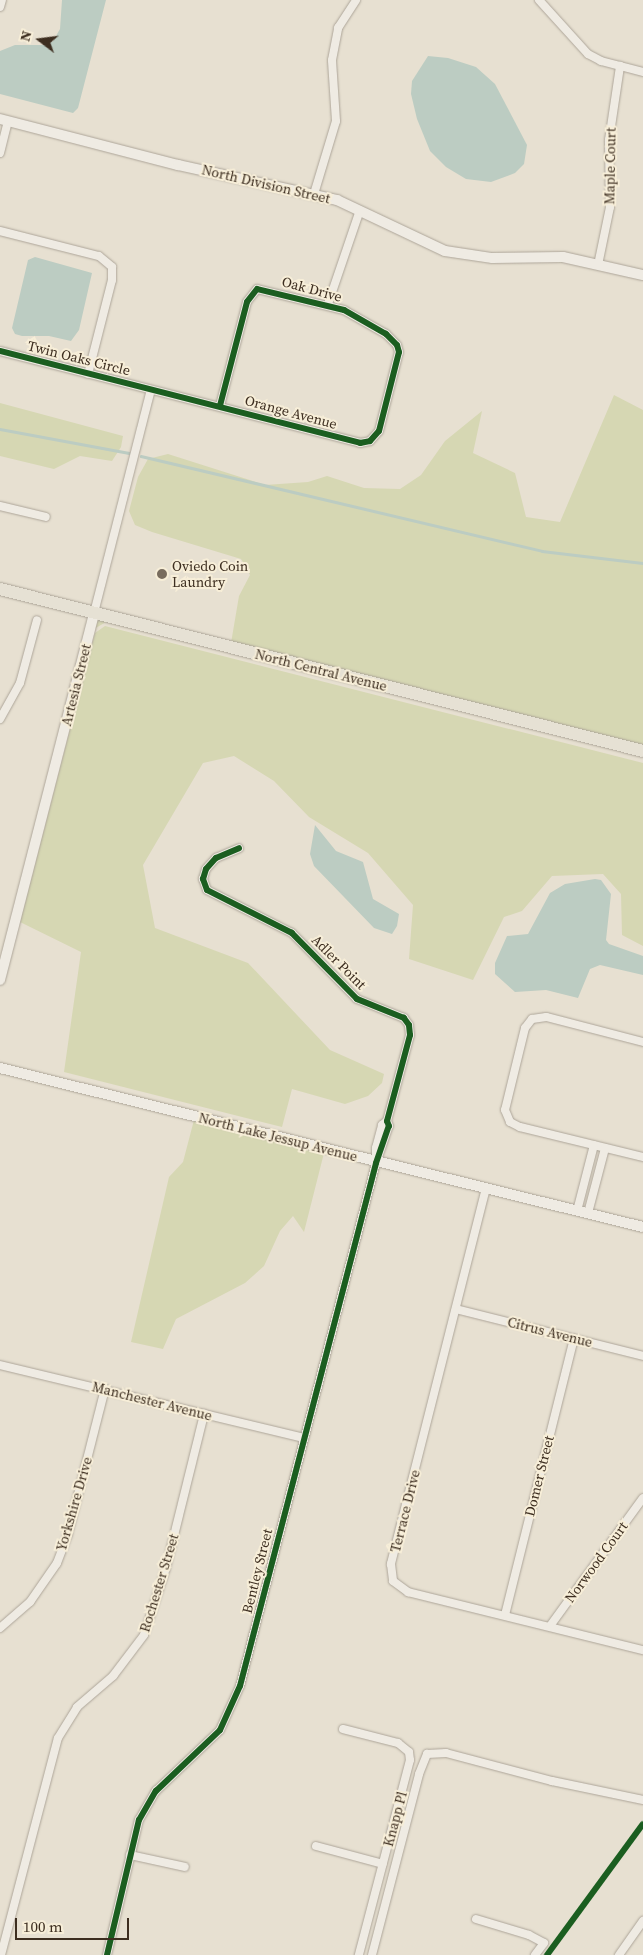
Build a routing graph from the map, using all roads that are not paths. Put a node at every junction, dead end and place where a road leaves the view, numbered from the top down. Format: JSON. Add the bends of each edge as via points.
{"nodes":[{"id":1,"x":2,"y":0,"type":"edge"},
{"id":2,"x":356,"y":0,"type":"edge"},
{"id":3,"x":539,"y":0,"type":"edge"},
{"id":4,"x":0,"y":7,"type":"edge"},
{"id":5,"x":620,"y":66,"type":"junction"},
{"id":6,"x":643,"y":72,"type":"edge"},
{"id":7,"x":4,"y":120,"type":"edge"},
{"id":8,"x":0,"y":153,"type":"edge"},
{"id":9,"x":314,"y":194,"type":"junction"},
{"id":10,"x":360,"y":210,"type":"junction"},
{"id":11,"x":0,"y":231,"type":"edge"},
{"id":12,"x":598,"y":265,"type":"junction"},
{"id":13,"x":643,"y":275,"type":"edge"},
{"id":14,"x":328,"y":304,"type":"junction"},
{"id":15,"x":0,"y":351,"type":"edge"},
{"id":16,"x":88,"y":374,"type":"junction"},
{"id":17,"x":151,"y":390,"type":"junction"},
{"id":18,"x":220,"y":406,"type":"junction"},
{"id":19,"x":366,"y":442,"type":"joint"},
{"id":20,"x":0,"y":506,"type":"edge"},
{"id":21,"x":46,"y":518,"type":"dead end"},
{"id":22,"x":0,"y":589,"type":"edge"},
{"id":23,"x":94,"y":613,"type":"junction"},
{"id":24,"x":37,"y":620,"type":"dead end"},
{"id":25,"x":0,"y":719,"type":"edge"},
{"id":26,"x":643,"y":751,"type":"edge"},
{"id":27,"x":239,"y":848,"type":"dead end"},
{"id":28,"x":0,"y":980,"type":"edge"},
{"id":29,"x":643,"y":1042,"type":"edge"},
{"id":30,"x":0,"y":1068,"type":"edge"},
{"id":31,"x":594,"y":1145,"type":"junction"},
{"id":32,"x":605,"y":1148,"type":"junction"},
{"id":33,"x":643,"y":1157,"type":"edge"},
{"id":34,"x":376,"y":1163,"type":"junction"},
{"id":35,"x":586,"y":1175,"type":"junction"},
{"id":36,"x":598,"y":1178,"type":"junction"},
{"id":37,"x":486,"y":1188,"type":"junction"},
{"id":38,"x":577,"y":1211,"type":"junction"},
{"id":39,"x":588,"y":1214,"type":"junction"},
{"id":40,"x":643,"y":1227,"type":"edge"},
{"id":41,"x":456,"y":1309,"type":"junction"},
{"id":42,"x":574,"y":1338,"type":"junction"},
{"id":43,"x":643,"y":1356,"type":"edge"},
{"id":44,"x":0,"y":1365,"type":"edge"},
{"id":45,"x":105,"y":1390,"type":"junction"},
{"id":46,"x":204,"y":1414,"type":"junction"},
{"id":47,"x":304,"y":1438,"type":"junction"},
{"id":48,"x":643,"y":1498,"type":"edge"},
{"id":49,"x":505,"y":1615,"type":"junction"},
{"id":50,"x":550,"y":1626,"type":"junction"},
{"id":51,"x":0,"y":1628,"type":"edge"},
{"id":52,"x":643,"y":1650,"type":"edge"},
{"id":53,"x":343,"y":1729,"type":"dead end"},
{"id":54,"x":643,"y":1800,"type":"edge"},
{"id":55,"x":316,"y":1846,"type":"dead end"},
{"id":56,"x":130,"y":1855,"type":"junction"},
{"id":57,"x":383,"y":1864,"type":"junction"},
{"id":58,"x":185,"y":1867,"type":"dead end"},
{"id":59,"x":476,"y":1919,"type":"dead end"},
{"id":60,"x":643,"y":1921,"type":"edge"},
{"id":61,"x":1,"y":1955,"type":"edge"},
{"id":62,"x":106,"y":1955,"type":"edge"},
{"id":63,"x":359,"y":1955,"type":"edge"},
{"id":64,"x":372,"y":1955,"type":"edge"},
{"id":65,"x":535,"y":1955,"type":"edge"},
{"id":66,"x":619,"y":1955,"type":"edge"}],
"edges":[{"from":1,"to":4,"type":"street"},
{"from":2,"to":9,"type":"street","via":[[338,28],[332,60],[336,120]]},
{"from":3,"to":5,"type":"street","via":[[588,54]]},
{"from":5,"to":6,"type":"street"},
{"from":5,"to":12,"type":"street","name":"Maple Court","via":[[609,140],[610,207]]},
{"from":7,"to":8,"type":"street"},
{"from":7,"to":9,"type":"street","name":"North Division Street","via":[[178,165]]},
{"from":9,"to":10,"type":"street","name":"North Division Street"},
{"from":10,"to":12,"type":"street","name":"North Division Street","via":[[445,251],[492,258],[563,257]]},
{"from":10,"to":14,"type":"street"},
{"from":11,"to":16,"type":"street","name":"Twin Oaks Circle","via":[[99,256],[112,267],[112,280]]},
{"from":12,"to":13,"type":"street","name":"North Division Street"},
{"from":14,"to":18,"type":"street","name":"Oak Drive","via":[[266,289],[251,294]]},
{"from":14,"to":19,"type":"street","name":"Oak Drive","via":[[386,334],[397,345],[397,358],[379,431]]},
{"from":15,"to":16,"type":"street","name":"Twin Oaks Circle"},
{"from":16,"to":17,"type":"street","name":"Twin Oaks Circle"},
{"from":17,"to":18,"type":"street","name":"Orange Avenue"},
{"from":17,"to":23,"type":"street","name":"Artesia Street"},
{"from":18,"to":19,"type":"street","name":"Orange Avenue"},
{"from":20,"to":21,"type":"street"},
{"from":22,"to":23,"type":"main road","name":"North Central Avenue"},
{"from":23,"to":26,"type":"main road","name":"North Central Avenue"},
{"from":23,"to":28,"type":"street","name":"Artesia Street"},
{"from":24,"to":25,"type":"street","via":[[20,683]]},
{"from":27,"to":34,"type":"street","name":"Adler Point","via":[[216,858],[206,868],[203,878],[207,890],[292,933],[357,998],[367,1005],[395,1013],[409,1025],[408,1042],[387,1121],[389,1126]]},
{"from":29,"to":31,"type":"street","via":[[546,1018],[532,1019],[525,1028],[505,1110],[510,1122]]},
{"from":30,"to":34,"type":"street","name":"North Lake Jessup Avenue"},
{"from":31,"to":32,"type":"street"},
{"from":31,"to":35,"type":"street"},
{"from":32,"to":33,"type":"street"},
{"from":32,"to":36,"type":"street"},
{"from":34,"to":37,"type":"street","name":"North Lake Jessup Avenue"},
{"from":34,"to":47,"type":"street","name":"Bentley Street"},
{"from":35,"to":36,"type":"street"},
{"from":35,"to":38,"type":"street"},
{"from":36,"to":39,"type":"street"},
{"from":37,"to":38,"type":"street","name":"North Lake Jessup Avenue"},
{"from":37,"to":41,"type":"street","name":"Terrace Drive"},
{"from":38,"to":39,"type":"street","name":"North Lake Jessup Avenue"},
{"from":39,"to":40,"type":"street","name":"North Lake Jessup Avenue"},
{"from":41,"to":42,"type":"street","name":"Citrus Avenue"},
{"from":41,"to":49,"type":"street","name":"Terrace Drive","via":[[391,1574],[399,1587],[408,1592]]},
{"from":42,"to":43,"type":"street","name":"Citrus Avenue"},
{"from":42,"to":49,"type":"street","name":"Domer Street"},
{"from":44,"to":45,"type":"street","name":"Manchester Avenue"},
{"from":45,"to":46,"type":"street","name":"Manchester Avenue"},
{"from":45,"to":51,"type":"street","name":"Yorkshire Drive","via":[[68,1534],[57,1563],[30,1602]]},
{"from":46,"to":47,"type":"street","name":"Manchester Avenue"},
{"from":46,"to":61,"type":"street","name":"Rochester Street","via":[[166,1568],[144,1635],[113,1676],[77,1706],[58,1738]]},
{"from":47,"to":56,"type":"street","name":"Bentley Street","via":[[231,1710],[210,1742],[156,1791],[139,1820]]},
{"from":48,"to":50,"type":"street","name":"Norwood Court"},
{"from":49,"to":50,"type":"street","name":"Terrace Drive"},
{"from":50,"to":52,"type":"street","name":"Terrace Drive"},
{"from":53,"to":57,"type":"street","name":"Knapp Pl","via":[[398,1743],[409,1752],[408,1772]]},
{"from":54,"to":64,"type":"street","via":[[552,1781],[446,1753],[427,1754]]},
{"from":55,"to":57,"type":"street"},
{"from":56,"to":58,"type":"street"},
{"from":56,"to":62,"type":"street","name":"Bentley Street"},
{"from":57,"to":63,"type":"street","name":"Knapp Pl"},
{"from":59,"to":65,"type":"street","via":[[529,1934],[544,1943]]},
{"from":60,"to":66,"type":"street"}]}
